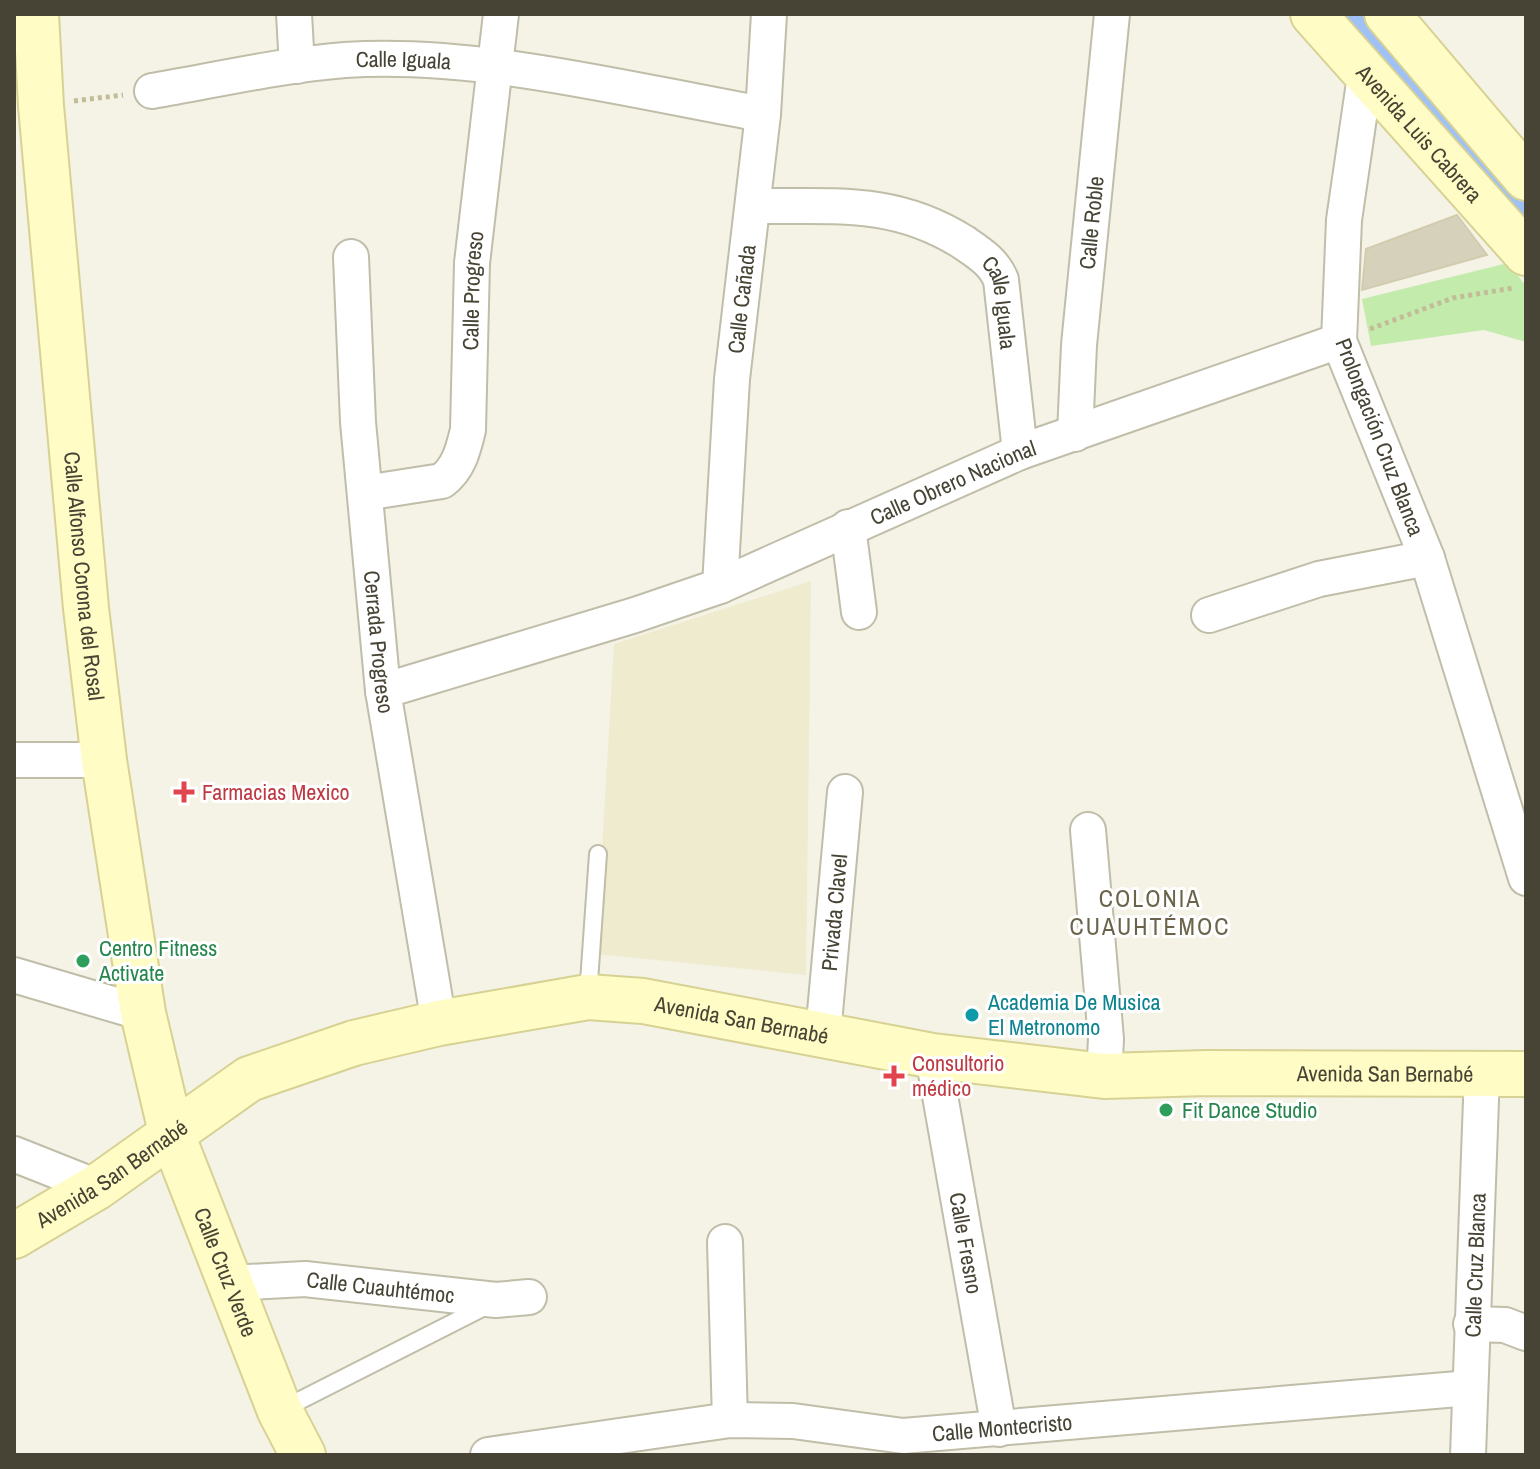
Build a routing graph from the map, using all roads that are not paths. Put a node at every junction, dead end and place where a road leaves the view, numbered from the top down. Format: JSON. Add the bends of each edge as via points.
{"nodes":[{"id":1,"x":36,"y":14,"type":"edge"},
{"id":2,"x":294,"y":14,"type":"edge"},
{"id":3,"x":501,"y":14,"type":"edge"},
{"id":4,"x":769,"y":14,"type":"edge"},
{"id":5,"x":1112,"y":14,"type":"edge"},
{"id":6,"x":1313,"y":14,"type":"edge"},
{"id":7,"x":1387,"y":14,"type":"edge"},
{"id":8,"x":297,"y":66,"type":"junction"},
{"id":9,"x":497,"y":68,"type":"junction"},
{"id":10,"x":1365,"y":76,"type":"junction"},
{"id":11,"x":152,"y":91,"type":"road end"},
{"id":12,"x":763,"y":114,"type":"junction"},
{"id":13,"x":1526,"y":178,"type":"edge"},
{"id":14,"x":754,"y":206,"type":"junction"},
{"id":15,"x":1526,"y":253,"type":"edge"},
{"id":16,"x":351,"y":257,"type":"dead end"},
{"id":17,"x":1339,"y":341,"type":"junction"},
{"id":18,"x":1075,"y":434,"type":"junction"},
{"id":19,"x":1020,"y":452,"type":"junction"},
{"id":20,"x":365,"y":493,"type":"junction"},
{"id":21,"x":848,"y":527,"type":"junction"},
{"id":22,"x":1427,"y":558,"type":"junction"},
{"id":23,"x":720,"y":586,"type":"junction"},
{"id":24,"x":859,"y":612,"type":"dead end"},
{"id":25,"x":1209,"y":615,"type":"dead end"},
{"id":26,"x":383,"y":691,"type":"junction"},
{"id":27,"x":14,"y":760,"type":"edge"},
{"id":28,"x":104,"y":760,"type":"junction"},
{"id":29,"x":845,"y":792,"type":"dead end"},
{"id":30,"x":1088,"y":830,"type":"dead end"},
{"id":31,"x":598,"y":854,"type":"dead end"},
{"id":32,"x":1526,"y":878,"type":"edge"},
{"id":33,"x":14,"y":975,"type":"edge"},
{"id":34,"x":588,"y":997,"type":"junction"},
{"id":35,"x":143,"y":1013,"type":"junction"},
{"id":36,"x":439,"y":1023,"type":"junction"},
{"id":37,"x":823,"y":1034,"type":"junction"},
{"id":38,"x":933,"y":1056,"type":"junction"},
{"id":39,"x":1482,"y":1073,"type":"junction"},
{"id":40,"x":1526,"y":1074,"type":"edge"},
{"id":41,"x":1104,"y":1076,"type":"junction"},
{"id":42,"x":171,"y":1132,"type":"junction"},
{"id":43,"x":14,"y":1154,"type":"edge"},
{"id":44,"x":97,"y":1187,"type":"junction"},
{"id":45,"x":14,"y":1236,"type":"edge"},
{"id":46,"x":725,"y":1242,"type":"dead end"},
{"id":47,"x":231,"y":1283,"type":"junction"},
{"id":48,"x":513,"y":1298,"type":"joint"},
{"id":49,"x":1471,"y":1324,"type":"junction"},
{"id":50,"x":1526,"y":1333,"type":"edge"},
{"id":51,"x":1470,"y":1388,"type":"junction"},
{"id":52,"x":280,"y":1411,"type":"junction"},
{"id":53,"x":730,"y":1420,"type":"junction"},
{"id":54,"x":999,"y":1429,"type":"junction"},
{"id":55,"x":902,"y":1445,"type":"edge"},
{"id":56,"x":303,"y":1455,"type":"edge"},
{"id":57,"x":488,"y":1455,"type":"edge"},
{"id":58,"x":1468,"y":1455,"type":"edge"}],
"edges":[{"from":1,"to":28,"type":"street","name":"Calle Alfonso Corona del Rosal","via":[[86,608]]},
{"from":2,"to":8,"type":"street"},
{"from":3,"to":9,"type":"street","name":"Calle Progreso"},
{"from":4,"to":12,"type":"street","name":"Calle Cañada"},
{"from":5,"to":18,"type":"street","name":"Calle Roble"},
{"from":6,"to":10,"type":"street","name":"Avenida Luis Cabrera"},
{"from":7,"to":13,"type":"street"},
{"from":8,"to":9,"type":"street","name":"Calle Iguala","via":[[399,60]]},
{"from":8,"to":11,"type":"street","name":"Calle Iguala"},
{"from":9,"to":12,"type":"street","name":"Calle Iguala"},
{"from":9,"to":20,"type":"street","name":"Calle Progreso","via":[[472,263],[464,448],[442,481]]},
{"from":10,"to":15,"type":"street","name":"Avenida Luis Cabrera"},
{"from":10,"to":17,"type":"street","name":"Prolongación Cruz Blanca","via":[[1344,220]]},
{"from":12,"to":14,"type":"street","name":"Calle Cañada"},
{"from":14,"to":19,"type":"street","name":"Calle Iguala","via":[[898,211],[947,232],[990,262],[1001,280]]},
{"from":14,"to":23,"type":"street","name":"Calle Cañada","via":[[732,379]]},
{"from":16,"to":20,"type":"street","name":"Cerrada Progreso"},
{"from":17,"to":18,"type":"street","name":"Calle Obrero Nacional"},
{"from":17,"to":22,"type":"street","name":"Prolongación Cruz Blanca"},
{"from":18,"to":19,"type":"street","name":"Calle Obrero Nacional"},
{"from":19,"to":21,"type":"street","name":"Calle Obrero Nacional"},
{"from":20,"to":26,"type":"street","name":"Cerrada Progreso"},
{"from":21,"to":23,"type":"street","name":"Calle Obrero Nacional"},
{"from":21,"to":24,"type":"street"},
{"from":22,"to":25,"type":"street","name":"Prolongación Cruz Blanca","via":[[1319,579]]},
{"from":22,"to":32,"type":"street","name":"Prolongación Cruz Blanca"},
{"from":23,"to":26,"type":"street","name":"Calle Obrero Nacional"},
{"from":26,"to":36,"type":"street","name":"Cerrada Progreso"},
{"from":27,"to":28,"type":"street"},
{"from":28,"to":35,"type":"street","name":"Calle Alfonso Corona del Rosal"},
{"from":29,"to":37,"type":"street","name":"Privada Clavel"},
{"from":30,"to":41,"type":"street","via":[[1106,1039]]},
{"from":31,"to":34,"type":"lane"},
{"from":33,"to":35,"type":"street"},
{"from":34,"to":36,"type":"street","name":"Avenida San Bernabé"},
{"from":34,"to":37,"type":"street","name":"Avenida San Bernabé","via":[[643,1001]]},
{"from":35,"to":42,"type":"street","name":"Calle Alfonso Corona del Rosal"},
{"from":36,"to":42,"type":"street","name":"Avenida San Bernabé","via":[[354,1043],[249,1079]]},
{"from":37,"to":38,"type":"street","name":"Avenida San Bernabé"},
{"from":38,"to":41,"type":"street","name":"Avenida San Bernabé"},
{"from":38,"to":54,"type":"street","name":"Calle Fresno"},
{"from":39,"to":40,"type":"street","name":"Avenida San Bernabé"},
{"from":39,"to":41,"type":"street","name":"Avenida San Bernabé"},
{"from":39,"to":49,"type":"street","name":"Calle Cruz Blanca"},
{"from":42,"to":44,"type":"street","name":"Avenida San Bernabé"},
{"from":42,"to":47,"type":"street","name":"Calle Cruz Verde"},
{"from":43,"to":44,"type":"street"},
{"from":44,"to":45,"type":"street","name":"Avenida San Bernabé"},
{"from":46,"to":53,"type":"street"},
{"from":47,"to":48,"type":"street","name":"Calle Cuauhtémoc","via":[[347,1281]]},
{"from":47,"to":52,"type":"street","name":"Calle Cruz Verde"},
{"from":48,"to":52,"type":"lane"},
{"from":49,"to":50,"type":"street","via":[[1505,1325]]},
{"from":49,"to":51,"type":"street","name":"Calle Cruz Blanca"},
{"from":51,"to":54,"type":"street","name":"Calle Montecristo"},
{"from":51,"to":58,"type":"street","name":"Calle Cruz Blanca"},
{"from":52,"to":56,"type":"street","name":"Calle Cruz Verde"},
{"from":53,"to":55,"type":"street","name":"Calle Montecristo","via":[[793,1421]]},
{"from":53,"to":57,"type":"street","name":"Calle Montecristo"},
{"from":54,"to":55,"type":"street","name":"Calle Montecristo"}]}
